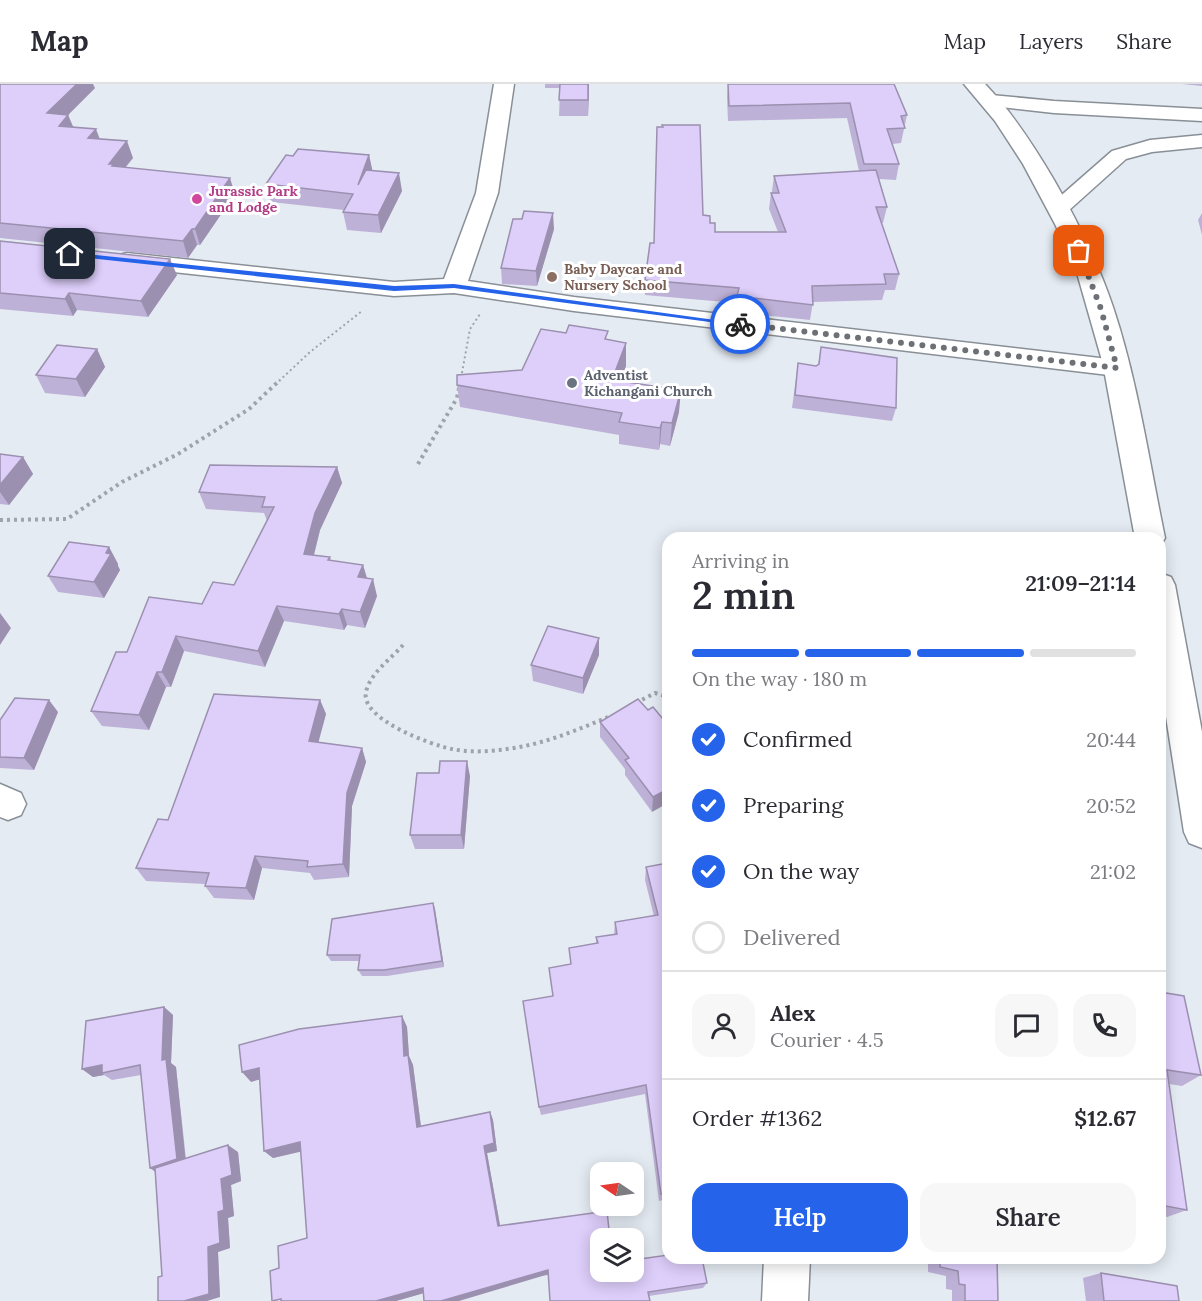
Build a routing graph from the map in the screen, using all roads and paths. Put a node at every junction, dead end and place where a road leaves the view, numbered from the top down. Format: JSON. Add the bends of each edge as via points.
{"nodes":[{"id":1,"x":504,"y":84,"type":"edge"},
{"id":2,"x":1048,"y":87,"type":"dead end"},
{"id":3,"x":983,"y":92,"type":"edge"},
{"id":4,"x":1054,"y":107,"type":"junction"},
{"id":5,"x":1148,"y":113,"type":"junction"},
{"id":6,"x":1202,"y":115,"type":"edge"},
{"id":7,"x":1202,"y":140,"type":"edge"},
{"id":8,"x":1059,"y":207,"type":"junction"},
{"id":9,"x":104,"y":258,"type":"edge"},
{"id":10,"x":454,"y":286,"type":"junction"},
{"id":11,"x":394,"y":289,"type":"junction"},
{"id":12,"x":494,"y":292,"type":"junction"},
{"id":13,"x":1117,"y":368,"type":"junction"},
{"id":14,"x":418,"y":464,"type":"dead end"},
{"id":15,"x":0,"y":520,"type":"edge"},
{"id":16,"x":1149,"y":532,"type":"edge"},
{"id":17,"x":1166,"y":620,"type":"edge"},
{"id":18,"x":403,"y":645,"type":"dead end"},
{"id":19,"x":662,"y":695,"type":"edge"},
{"id":20,"x":627,"y":708,"type":"edge"},
{"id":21,"x":616,"y":713,"type":"edge"},
{"id":22,"x":1202,"y":832,"type":"edge"},
{"id":23,"x":787,"y":1264,"type":"edge"},
{"id":24,"x":785,"y":1301,"type":"edge"}],
"edges":[{"from":1,"to":10,"type":"street","via":[[487,193]]},
{"from":2,"to":4,"type":"street"},
{"from":3,"to":4,"type":"street"},
{"from":3,"to":8,"type":"street","via":[[1025,148]]},
{"from":4,"to":5,"type":"street"},
{"from":5,"to":6,"type":"street"},
{"from":5,"to":7,"type":"street"},
{"from":7,"to":8,"type":"street","via":[[1150,146],[1119,155]]},
{"from":8,"to":13,"type":"street","via":[[1101,309]]},
{"from":9,"to":11,"type":"street"},
{"from":10,"to":11,"type":"street"},
{"from":10,"to":12,"type":"street"},
{"from":11,"to":15,"type":"path","via":[[310,352],[249,410],[194,445],[122,482],[66,519]]},
{"from":12,"to":13,"type":"street"},
{"from":12,"to":14,"type":"path","via":[[470,329],[457,398]]},
{"from":13,"to":16,"type":"street"},
{"from":17,"to":22,"type":"street"},
{"from":18,"to":21,"type":"path","via":[[373,678],[366,702],[376,715],[437,747],[499,750],[544,743]]},
{"from":19,"to":20,"type":"path","via":[[655,693]]},
{"from":23,"to":24,"type":"street"}]}
